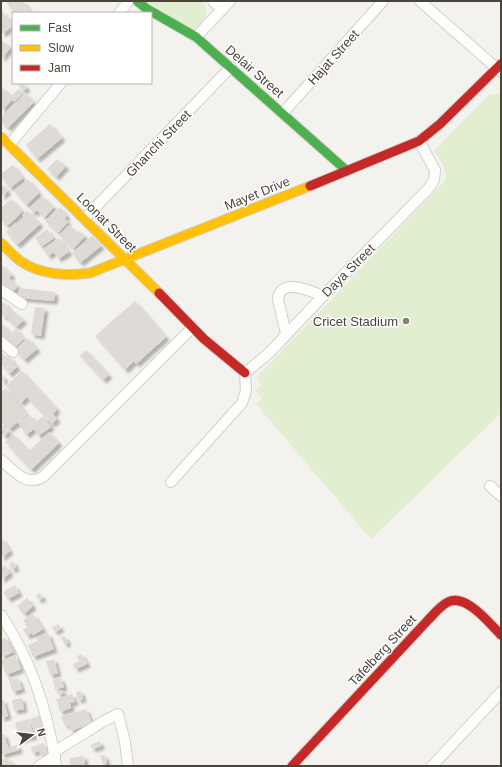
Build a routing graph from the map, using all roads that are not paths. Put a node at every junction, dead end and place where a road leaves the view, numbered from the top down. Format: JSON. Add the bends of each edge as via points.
{"nodes":[{"id":1,"x":129,"y":1,"type":"edge"},
{"id":2,"x":137,"y":1,"type":"edge"},
{"id":3,"x":213,"y":1,"type":"edge"},
{"id":4,"x":230,"y":1,"type":"edge"},
{"id":5,"x":383,"y":1,"type":"edge"},
{"id":6,"x":420,"y":1,"type":"edge"},
{"id":7,"x":222,"y":10,"type":"junction"},
{"id":8,"x":120,"y":12,"type":"edge"},
{"id":9,"x":196,"y":37,"type":"junction"},
{"id":10,"x":231,"y":67,"type":"junction"},
{"id":11,"x":500,"y":68,"type":"edge"},
{"id":12,"x":60,"y":84,"type":"edge"},
{"id":13,"x":283,"y":113,"type":"junction"},
{"id":14,"x":1,"y":137,"type":"edge"},
{"id":15,"x":419,"y":141,"type":"junction"},
{"id":16,"x":9,"y":145,"type":"junction"},
{"id":17,"x":347,"y":171,"type":"junction"},
{"id":18,"x":85,"y":218,"type":"junction"},
{"id":19,"x":1,"y":243,"type":"edge"},
{"id":20,"x":127,"y":260,"type":"junction"},
{"id":21,"x":1,"y":290,"type":"edge"},
{"id":22,"x":322,"y":296,"type":"junction"},
{"id":23,"x":22,"y":304,"type":"dead end"},
{"id":24,"x":193,"y":326,"type":"junction"},
{"id":25,"x":286,"y":334,"type":"junction"},
{"id":26,"x":1,"y":342,"type":"edge"},
{"id":27,"x":13,"y":352,"type":"dead end"},
{"id":28,"x":245,"y":374,"type":"junction"},
{"id":29,"x":1,"y":460,"type":"edge"},
{"id":30,"x":171,"y":482,"type":"dead end"},
{"id":31,"x":490,"y":486,"type":"dead end"},
{"id":32,"x":501,"y":496,"type":"edge"},
{"id":33,"x":1,"y":615,"type":"edge"},
{"id":34,"x":501,"y":635,"type":"edge"},
{"id":35,"x":501,"y":692,"type":"edge"},
{"id":36,"x":55,"y":758,"type":"edge"},
{"id":37,"x":39,"y":766,"type":"edge"},
{"id":38,"x":128,"y":766,"type":"edge"},
{"id":39,"x":292,"y":766,"type":"edge"},
{"id":40,"x":432,"y":766,"type":"edge"}],
"edges":[{"from":1,"to":8,"type":"street"},
{"from":2,"to":9,"type":"street","name":"Delair Street"},
{"from":3,"to":7,"type":"street"},
{"from":4,"to":7,"type":"street"},
{"from":5,"to":13,"type":"street","name":"Hajat Street"},
{"from":6,"to":11,"type":"street"},
{"from":7,"to":9,"type":"street"},
{"from":9,"to":10,"type":"street","name":"Delair Street"},
{"from":10,"to":13,"type":"street","name":"Delair Street"},
{"from":10,"to":18,"type":"street","name":"Ghanchi Street"},
{"from":11,"to":15,"type":"street","name":"Mayet Drive"},
{"from":12,"to":16,"type":"street"},
{"from":13,"to":17,"type":"street","name":"Delair Street"},
{"from":14,"to":16,"type":"street","name":"Loonat Street"},
{"from":15,"to":17,"type":"street","name":"Mayet Drive"},
{"from":15,"to":22,"type":"street","name":"Daya Street","via":[[435,170],[434,180],[429,188]]},
{"from":16,"to":18,"type":"street","name":"Loonat Street"},
{"from":17,"to":20,"type":"street","name":"Mayet Drive"},
{"from":18,"to":20,"type":"street","name":"Loonat Street"},
{"from":19,"to":20,"type":"street","name":"Mayet Drive","via":[[26,264],[68,274],[90,273]]},
{"from":20,"to":24,"type":"street","name":"Loonat Street"},
{"from":21,"to":23,"type":"street"},
{"from":22,"to":25,"type":"street","name":"Daya Street"},
{"from":22,"to":25,"type":"street","via":[[294,286],[283,289],[278,299]]},
{"from":24,"to":28,"type":"street"},
{"from":24,"to":29,"type":"street","via":[[43,477],[33,481],[24,479]]},
{"from":25,"to":28,"type":"street","name":"Daya Street"},
{"from":26,"to":27,"type":"street"},
{"from":28,"to":30,"type":"street","via":[[246,392],[242,403]]},
{"from":31,"to":32,"type":"street"},
{"from":33,"to":36,"type":"street","via":[[32,671],[47,718]]},
{"from":34,"to":39,"type":"street","name":"Tafelberg Street","via":[[463,601],[448,602],[429,619]]},
{"from":35,"to":40,"type":"street"},
{"from":36,"to":37,"type":"street"},
{"from":36,"to":38,"type":"street","via":[[104,721],[118,714]]}]}
